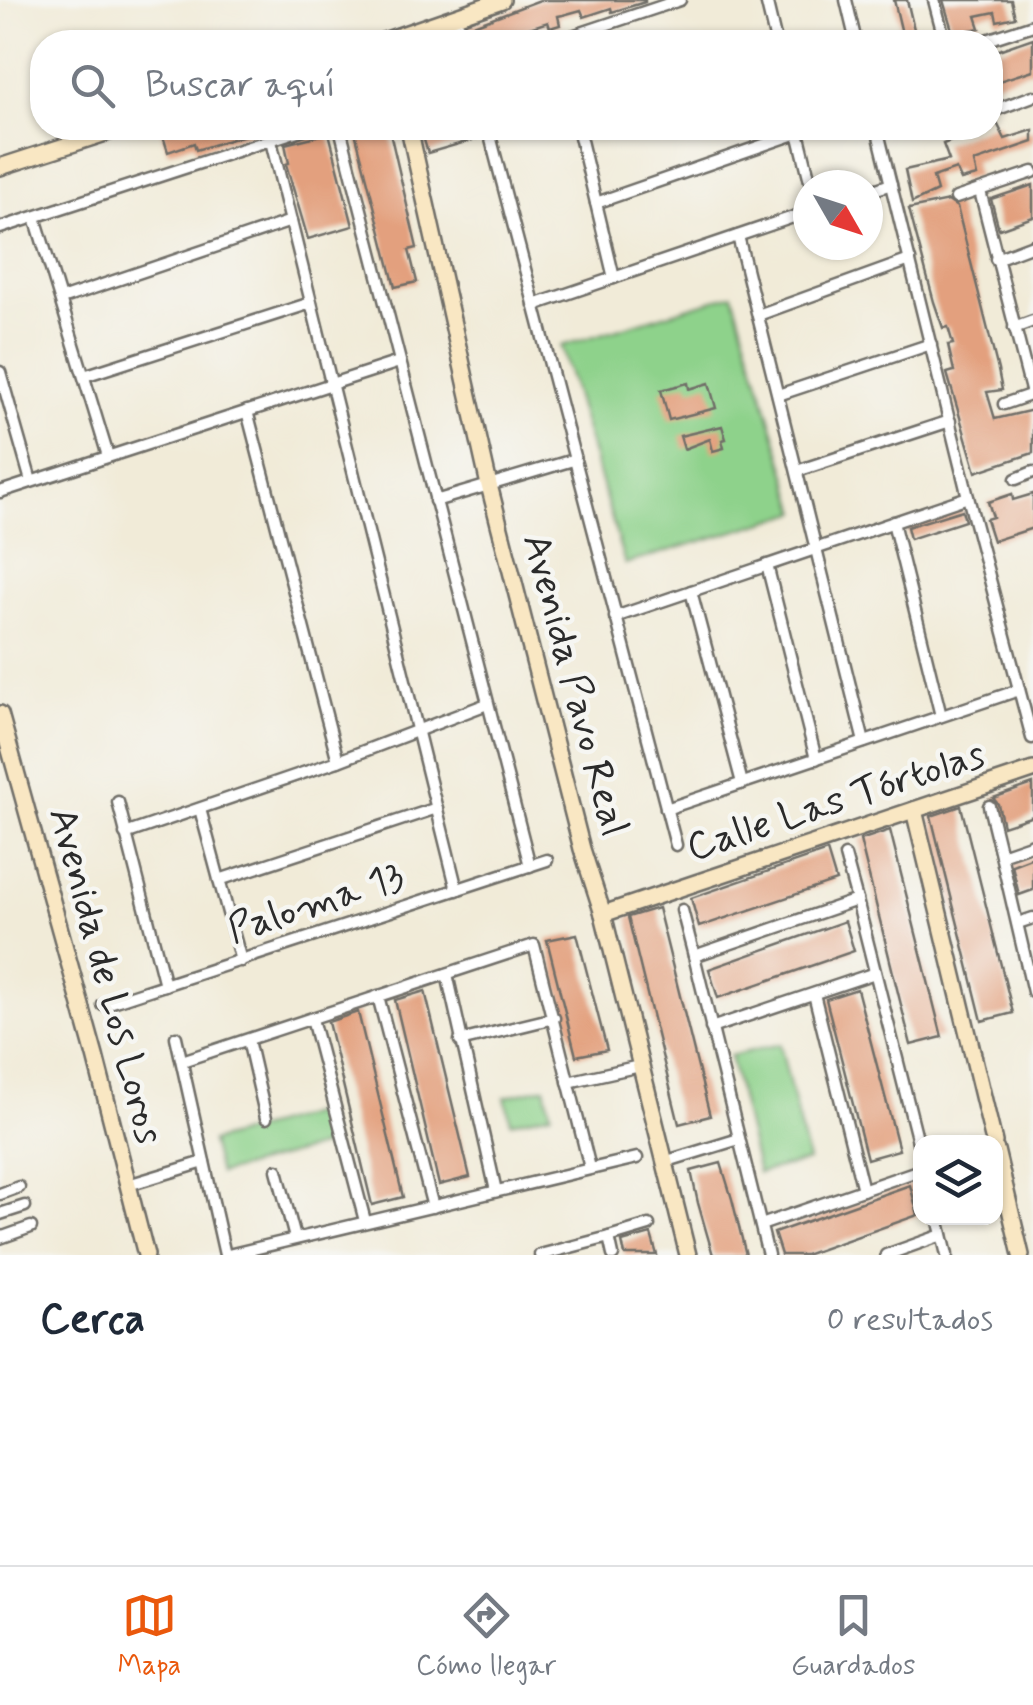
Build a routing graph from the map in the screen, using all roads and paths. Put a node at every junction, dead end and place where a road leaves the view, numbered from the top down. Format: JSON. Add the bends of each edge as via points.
{"nodes":[{"id":1,"x":502,"y":0,"type":"edge"},
{"id":2,"x":680,"y":0,"type":"edge"},
{"id":3,"x":766,"y":0,"type":"edge"},
{"id":4,"x":846,"y":0,"type":"edge"},
{"id":5,"x":934,"y":0,"type":"edge"},
{"id":6,"x":457,"y":22,"type":"dead end"},
{"id":7,"x":1033,"y":24,"type":"edge"},
{"id":8,"x":418,"y":30,"type":"edge"},
{"id":9,"x":460,"y":30,"type":"edge"},
{"id":10,"x":591,"y":30,"type":"edge"},
{"id":11,"x":773,"y":30,"type":"edge"},
{"id":12,"x":853,"y":30,"type":"edge"},
{"id":13,"x":942,"y":30,"type":"edge"},
{"id":14,"x":1003,"y":34,"type":"edge"},
{"id":15,"x":1033,"y":96,"type":"edge"},
{"id":16,"x":1003,"y":107,"type":"edge"},
{"id":17,"x":84,"y":140,"type":"edge"},
{"id":18,"x":343,"y":140,"type":"edge"},
{"id":19,"x":412,"y":140,"type":"edge"},
{"id":20,"x":491,"y":140,"type":"edge"},
{"id":21,"x":581,"y":140,"type":"edge"},
{"id":22,"x":770,"y":140,"type":"edge"},
{"id":23,"x":800,"y":140,"type":"edge"},
{"id":24,"x":881,"y":140,"type":"edge"},
{"id":25,"x":271,"y":141,"type":"joint"},
{"id":26,"x":0,"y":167,"type":"edge"},
{"id":27,"x":807,"y":170,"type":"edge"},
{"id":28,"x":1033,"y":172,"type":"edge"},
{"id":29,"x":891,"y":184,"type":"junction"},
{"id":30,"x":883,"y":187,"type":"edge"},
{"id":31,"x":980,"y":192,"type":"junction"},
{"id":32,"x":956,"y":198,"type":"dead end"},
{"id":33,"x":596,"y":203,"type":"junction"},
{"id":34,"x":35,"y":217,"type":"junction"},
{"id":35,"x":793,"y":217,"type":"edge"},
{"id":36,"x":291,"y":221,"type":"junction"},
{"id":37,"x":0,"y":228,"type":"edge"},
{"id":38,"x":738,"y":236,"type":"junction"},
{"id":39,"x":1033,"y":245,"type":"edge"},
{"id":40,"x":996,"y":259,"type":"junction"},
{"id":41,"x":910,"y":260,"type":"junction"},
{"id":42,"x":614,"y":278,"type":"junction"},
{"id":43,"x":62,"y":299,"type":"junction"},
{"id":44,"x":312,"y":303,"type":"junction"},
{"id":45,"x":534,"y":305,"type":"junction"},
{"id":46,"x":758,"y":315,"type":"junction"},
{"id":47,"x":1033,"y":321,"type":"edge"},
{"id":48,"x":1014,"y":328,"type":"junction"},
{"id":49,"x":931,"y":344,"type":"junction"},
{"id":50,"x":399,"y":362,"type":"junction"},
{"id":51,"x":0,"y":372,"type":"edge"},
{"id":52,"x":84,"y":376,"type":"junction"},
{"id":53,"x":330,"y":383,"type":"junction"},
{"id":54,"x":1032,"y":394,"type":"edge"},
{"id":55,"x":778,"y":395,"type":"junction"},
{"id":56,"x":1004,"y":404,"type":"dead end"},
{"id":57,"x":247,"y":411,"type":"junction"},
{"id":58,"x":950,"y":421,"type":"junction"},
{"id":59,"x":108,"y":456,"type":"junction"},
{"id":60,"x":573,"y":460,"type":"junction"},
{"id":61,"x":797,"y":472,"type":"junction"},
{"id":62,"x":1033,"y":472,"type":"edge"},
{"id":63,"x":1016,"y":479,"type":"dead end"},
{"id":64,"x":30,"y":482,"type":"junction"},
{"id":65,"x":489,"y":485,"type":"junction"},
{"id":66,"x":0,"y":492,"type":"edge"},
{"id":67,"x":968,"y":497,"type":"junction"},
{"id":68,"x":435,"y":501,"type":"junction"},
{"id":69,"x":893,"y":522,"type":"junction"},
{"id":70,"x":816,"y":548,"type":"junction"},
{"id":71,"x":768,"y":565,"type":"junction"},
{"id":72,"x":692,"y":591,"type":"junction"},
{"id":73,"x":615,"y":617,"type":"junction"},
{"id":74,"x":1019,"y":690,"type":"junction"},
{"id":75,"x":488,"y":704,"type":"junction"},
{"id":76,"x":0,"y":714,"type":"edge"},
{"id":77,"x":941,"y":716,"type":"junction"},
{"id":78,"x":417,"y":730,"type":"junction"},
{"id":79,"x":1032,"y":738,"type":"edge"},
{"id":80,"x":864,"y":742,"type":"junction"},
{"id":81,"x":816,"y":758,"type":"junction"},
{"id":82,"x":338,"y":761,"type":"junction"},
{"id":83,"x":1033,"y":770,"type":"edge"},
{"id":84,"x":742,"y":784,"type":"junction"},
{"id":85,"x":118,"y":802,"type":"dead end"},
{"id":86,"x":988,"y":806,"type":"dead end"},
{"id":87,"x":436,"y":808,"type":"junction"},
{"id":88,"x":200,"y":809,"type":"junction"},
{"id":89,"x":666,"y":809,"type":"junction"},
{"id":90,"x":914,"y":810,"type":"junction"},
{"id":91,"x":125,"y":834,"type":"junction"},
{"id":92,"x":676,"y":844,"type":"dead end"},
{"id":93,"x":1033,"y":844,"type":"edge"},
{"id":94,"x":1000,"y":855,"type":"junction"},
{"id":95,"x":845,"y":856,"type":"dead end"},
{"id":96,"x":547,"y":860,"type":"dead end"},
{"id":97,"x":530,"y":866,"type":"junction"},
{"id":98,"x":219,"y":880,"type":"junction"},
{"id":99,"x":457,"y":890,"type":"junction"},
{"id":100,"x":857,"y":900,"type":"junction"},
{"id":101,"x":682,"y":910,"type":"dead end"},
{"id":102,"x":602,"y":914,"type":"junction"},
{"id":103,"x":1033,"y":918,"type":"edge"},
{"id":104,"x":1018,"y":923,"type":"junction"},
{"id":105,"x":694,"y":956,"type":"junction"},
{"id":106,"x":240,"y":960,"type":"junction"},
{"id":107,"x":875,"y":973,"type":"junction"},
{"id":108,"x":447,"y":974,"type":"junction"},
{"id":109,"x":165,"y":985,"type":"junction"},
{"id":110,"x":1033,"y":992,"type":"edge"},
{"id":111,"x":814,"y":994,"type":"junction"},
{"id":112,"x":378,"y":996,"type":"junction"},
{"id":113,"x":103,"y":1005,"type":"dead end"},
{"id":114,"x":554,"y":1018,"type":"junction"},
{"id":115,"x":312,"y":1019,"type":"junction"},
{"id":116,"x":711,"y":1028,"type":"junction"},
{"id":117,"x":176,"y":1037,"type":"dead end"},
{"id":118,"x":248,"y":1040,"type":"junction"},
{"id":119,"x":460,"y":1041,"type":"junction"},
{"id":120,"x":182,"y":1061,"type":"junction"},
{"id":121,"x":640,"y":1066,"type":"junction"},
{"id":122,"x":568,"y":1082,"type":"junction"},
{"id":123,"x":266,"y":1118,"type":"dead end"},
{"id":124,"x":916,"y":1135,"type":"edge"},
{"id":125,"x":992,"y":1135,"type":"edge"},
{"id":126,"x":738,"y":1139,"type":"junction"},
{"id":127,"x":637,"y":1158,"type":"dead end"},
{"id":128,"x":204,"y":1162,"type":"junction"},
{"id":129,"x":664,"y":1162,"type":"junction"},
{"id":130,"x":590,"y":1168,"type":"junction"},
{"id":131,"x":277,"y":1170,"type":"dead end"},
{"id":132,"x":913,"y":1172,"type":"edge"},
{"id":133,"x":1003,"y":1181,"type":"edge"},
{"id":134,"x":128,"y":1184,"type":"junction"},
{"id":135,"x":19,"y":1187,"type":"dead end"},
{"id":136,"x":863,"y":1190,"type":"junction"},
{"id":137,"x":496,"y":1191,"type":"junction"},
{"id":138,"x":0,"y":1194,"type":"edge"},
{"id":139,"x":25,"y":1206,"type":"dead end"},
{"id":140,"x":433,"y":1207,"type":"junction"},
{"id":141,"x":0,"y":1214,"type":"edge"},
{"id":142,"x":365,"y":1221,"type":"junction"},
{"id":143,"x":649,"y":1225,"type":"dead end"},
{"id":144,"x":760,"y":1225,"type":"junction"},
{"id":145,"x":940,"y":1225,"type":"edge"},
{"id":146,"x":30,"y":1227,"type":"dead end"},
{"id":147,"x":942,"y":1236,"type":"junction"},
{"id":148,"x":609,"y":1237,"type":"junction"},
{"id":149,"x":0,"y":1238,"type":"edge"},
{"id":150,"x":296,"y":1238,"type":"junction"},
{"id":151,"x":146,"y":1255,"type":"edge"},
{"id":152,"x":226,"y":1255,"type":"edge"},
{"id":153,"x":543,"y":1255,"type":"edge"},
{"id":154,"x":613,"y":1255,"type":"edge"},
{"id":155,"x":688,"y":1255,"type":"edge"},
{"id":156,"x":768,"y":1255,"type":"edge"},
{"id":157,"x":886,"y":1255,"type":"edge"},
{"id":158,"x":947,"y":1255,"type":"edge"},
{"id":159,"x":1020,"y":1255,"type":"edge"}],
"edges":[{"from":1,"to":8,"type":"street"},
{"from":2,"to":10,"type":"street"},
{"from":3,"to":11,"type":"street"},
{"from":4,"to":12,"type":"street"},
{"from":5,"to":13,"type":"street"},
{"from":6,"to":9,"type":"street"},
{"from":7,"to":14,"type":"street"},
{"from":15,"to":16,"type":"street"},
{"from":17,"to":26,"type":"street"},
{"from":18,"to":50,"type":"street"},
{"from":19,"to":65,"type":"street","name":"Avenida Pavo Real"},
{"from":20,"to":45,"type":"street"},
{"from":21,"to":33,"type":"street"},
{"from":22,"to":33,"type":"street"},
{"from":23,"to":27,"type":"street"},
{"from":24,"to":29,"type":"street"},
{"from":25,"to":34,"type":"street"},
{"from":25,"to":36,"type":"street"},
{"from":28,"to":31,"type":"street"},
{"from":29,"to":30,"type":"street"},
{"from":29,"to":41,"type":"street"},
{"from":31,"to":32,"type":"street"},
{"from":31,"to":40,"type":"street"},
{"from":33,"to":42,"type":"street"},
{"from":34,"to":37,"type":"street"},
{"from":34,"to":43,"type":"street"},
{"from":35,"to":38,"type":"street"},
{"from":36,"to":43,"type":"street"},
{"from":36,"to":44,"type":"street"},
{"from":38,"to":42,"type":"street"},
{"from":38,"to":46,"type":"street"},
{"from":39,"to":40,"type":"street"},
{"from":40,"to":48,"type":"street"},
{"from":41,"to":46,"type":"street"},
{"from":41,"to":49,"type":"street"},
{"from":42,"to":45,"type":"street"},
{"from":43,"to":52,"type":"street"},
{"from":44,"to":52,"type":"street"},
{"from":44,"to":53,"type":"street"},
{"from":45,"to":60,"type":"street"},
{"from":46,"to":55,"type":"street"},
{"from":47,"to":48,"type":"street"},
{"from":48,"to":54,"type":"street"},
{"from":49,"to":55,"type":"street"},
{"from":49,"to":58,"type":"street"},
{"from":50,"to":53,"type":"street"},
{"from":50,"to":68,"type":"street"},
{"from":51,"to":64,"type":"street"},
{"from":52,"to":59,"type":"street"},
{"from":53,"to":57,"type":"street"},
{"from":53,"to":78,"type":"street"},
{"from":54,"to":56,"type":"street"},
{"from":55,"to":61,"type":"street"},
{"from":57,"to":59,"type":"street"},
{"from":57,"to":82,"type":"street"},
{"from":58,"to":61,"type":"street"},
{"from":58,"to":67,"type":"street"},
{"from":59,"to":64,"type":"street"},
{"from":60,"to":65,"type":"street"},
{"from":60,"to":73,"type":"street"},
{"from":61,"to":70,"type":"street"},
{"from":62,"to":63,"type":"street"},
{"from":64,"to":66,"type":"street"},
{"from":65,"to":68,"type":"street"},
{"from":65,"to":102,"type":"street","name":"Avenida Pavo Real"},
{"from":67,"to":69,"type":"street"},
{"from":67,"to":74,"type":"street"},
{"from":68,"to":75,"type":"street"},
{"from":69,"to":70,"type":"street"},
{"from":69,"to":77,"type":"street"},
{"from":70,"to":71,"type":"street"},
{"from":70,"to":80,"type":"street"},
{"from":71,"to":72,"type":"street"},
{"from":71,"to":81,"type":"street"},
{"from":72,"to":73,"type":"street"},
{"from":72,"to":84,"type":"street"},
{"from":73,"to":89,"type":"street"},
{"from":74,"to":77,"type":"street"},
{"from":74,"to":79,"type":"street"},
{"from":75,"to":78,"type":"street"},
{"from":75,"to":97,"type":"street"},
{"from":76,"to":134,"type":"street","name":"Avenida de Los Loros"},
{"from":77,"to":80,"type":"street"},
{"from":78,"to":82,"type":"street"},
{"from":78,"to":87,"type":"street"},
{"from":80,"to":81,"type":"street"},
{"from":81,"to":84,"type":"street"},
{"from":82,"to":88,"type":"street"},
{"from":83,"to":90,"type":"street","name":"Calle Las Tórtolas"},
{"from":84,"to":89,"type":"street"},
{"from":85,"to":91,"type":"street"},
{"from":86,"to":94,"type":"street"},
{"from":87,"to":98,"type":"street"},
{"from":87,"to":99,"type":"street"},
{"from":88,"to":91,"type":"street"},
{"from":88,"to":98,"type":"street"},
{"from":89,"to":92,"type":"street"},
{"from":90,"to":102,"type":"street","name":"Calle Las Tórtolas"},
{"from":90,"to":125,"type":"street"},
{"from":91,"to":109,"type":"street"},
{"from":93,"to":94,"type":"street"},
{"from":94,"to":104,"type":"street"},
{"from":95,"to":100,"type":"street"},
{"from":96,"to":97,"type":"street","name":"Paloma 13"},
{"from":97,"to":99,"type":"street","name":"Paloma 13"},
{"from":98,"to":106,"type":"street"},
{"from":99,"to":106,"type":"street","name":"Paloma 13"},
{"from":100,"to":105,"type":"street"},
{"from":100,"to":107,"type":"street"},
{"from":101,"to":105,"type":"street"},
{"from":102,"to":121,"type":"street","name":"Avenida Pavo Real"},
{"from":103,"to":104,"type":"street"},
{"from":104,"to":110,"type":"street"},
{"from":105,"to":116,"type":"street"},
{"from":106,"to":109,"type":"street","name":"Paloma 13"},
{"from":107,"to":111,"type":"street"},
{"from":107,"to":124,"type":"street"},
{"from":108,"to":112,"type":"street"},
{"from":108,"to":114,"type":"street","via":[[534,945]]},
{"from":108,"to":119,"type":"street"},
{"from":109,"to":113,"type":"street","name":"Paloma 13"},
{"from":111,"to":116,"type":"street"},
{"from":111,"to":136,"type":"street"},
{"from":112,"to":115,"type":"street"},
{"from":112,"to":140,"type":"street"},
{"from":114,"to":119,"type":"street"},
{"from":114,"to":122,"type":"street"},
{"from":115,"to":118,"type":"street"},
{"from":115,"to":142,"type":"street"},
{"from":116,"to":126,"type":"street"},
{"from":117,"to":120,"type":"street"},
{"from":118,"to":120,"type":"street"},
{"from":118,"to":123,"type":"street"},
{"from":119,"to":137,"type":"street"},
{"from":120,"to":128,"type":"street"},
{"from":121,"to":122,"type":"street"},
{"from":121,"to":129,"type":"street","name":"Avenida Pavo Real"},
{"from":122,"to":130,"type":"street"},
{"from":126,"to":129,"type":"street"},
{"from":126,"to":144,"type":"street"},
{"from":127,"to":130,"type":"street"},
{"from":128,"to":134,"type":"street"},
{"from":128,"to":152,"type":"street"},
{"from":129,"to":155,"type":"street","name":"Avenida Pavo Real"},
{"from":130,"to":137,"type":"street"},
{"from":131,"to":150,"type":"street"},
{"from":132,"to":136,"type":"street"},
{"from":133,"to":159,"type":"street"},
{"from":134,"to":151,"type":"street","name":"Avenida de Los Loros"},
{"from":135,"to":138,"type":"street"},
{"from":136,"to":144,"type":"street"},
{"from":137,"to":140,"type":"street"},
{"from":139,"to":141,"type":"street"},
{"from":140,"to":142,"type":"street"},
{"from":142,"to":150,"type":"street"},
{"from":143,"to":148,"type":"street"},
{"from":144,"to":156,"type":"street"},
{"from":145,"to":147,"type":"street"},
{"from":146,"to":149,"type":"street"},
{"from":147,"to":157,"type":"street"},
{"from":147,"to":158,"type":"street"},
{"from":148,"to":153,"type":"street"},
{"from":148,"to":154,"type":"street"},
{"from":150,"to":152,"type":"street"}]}
